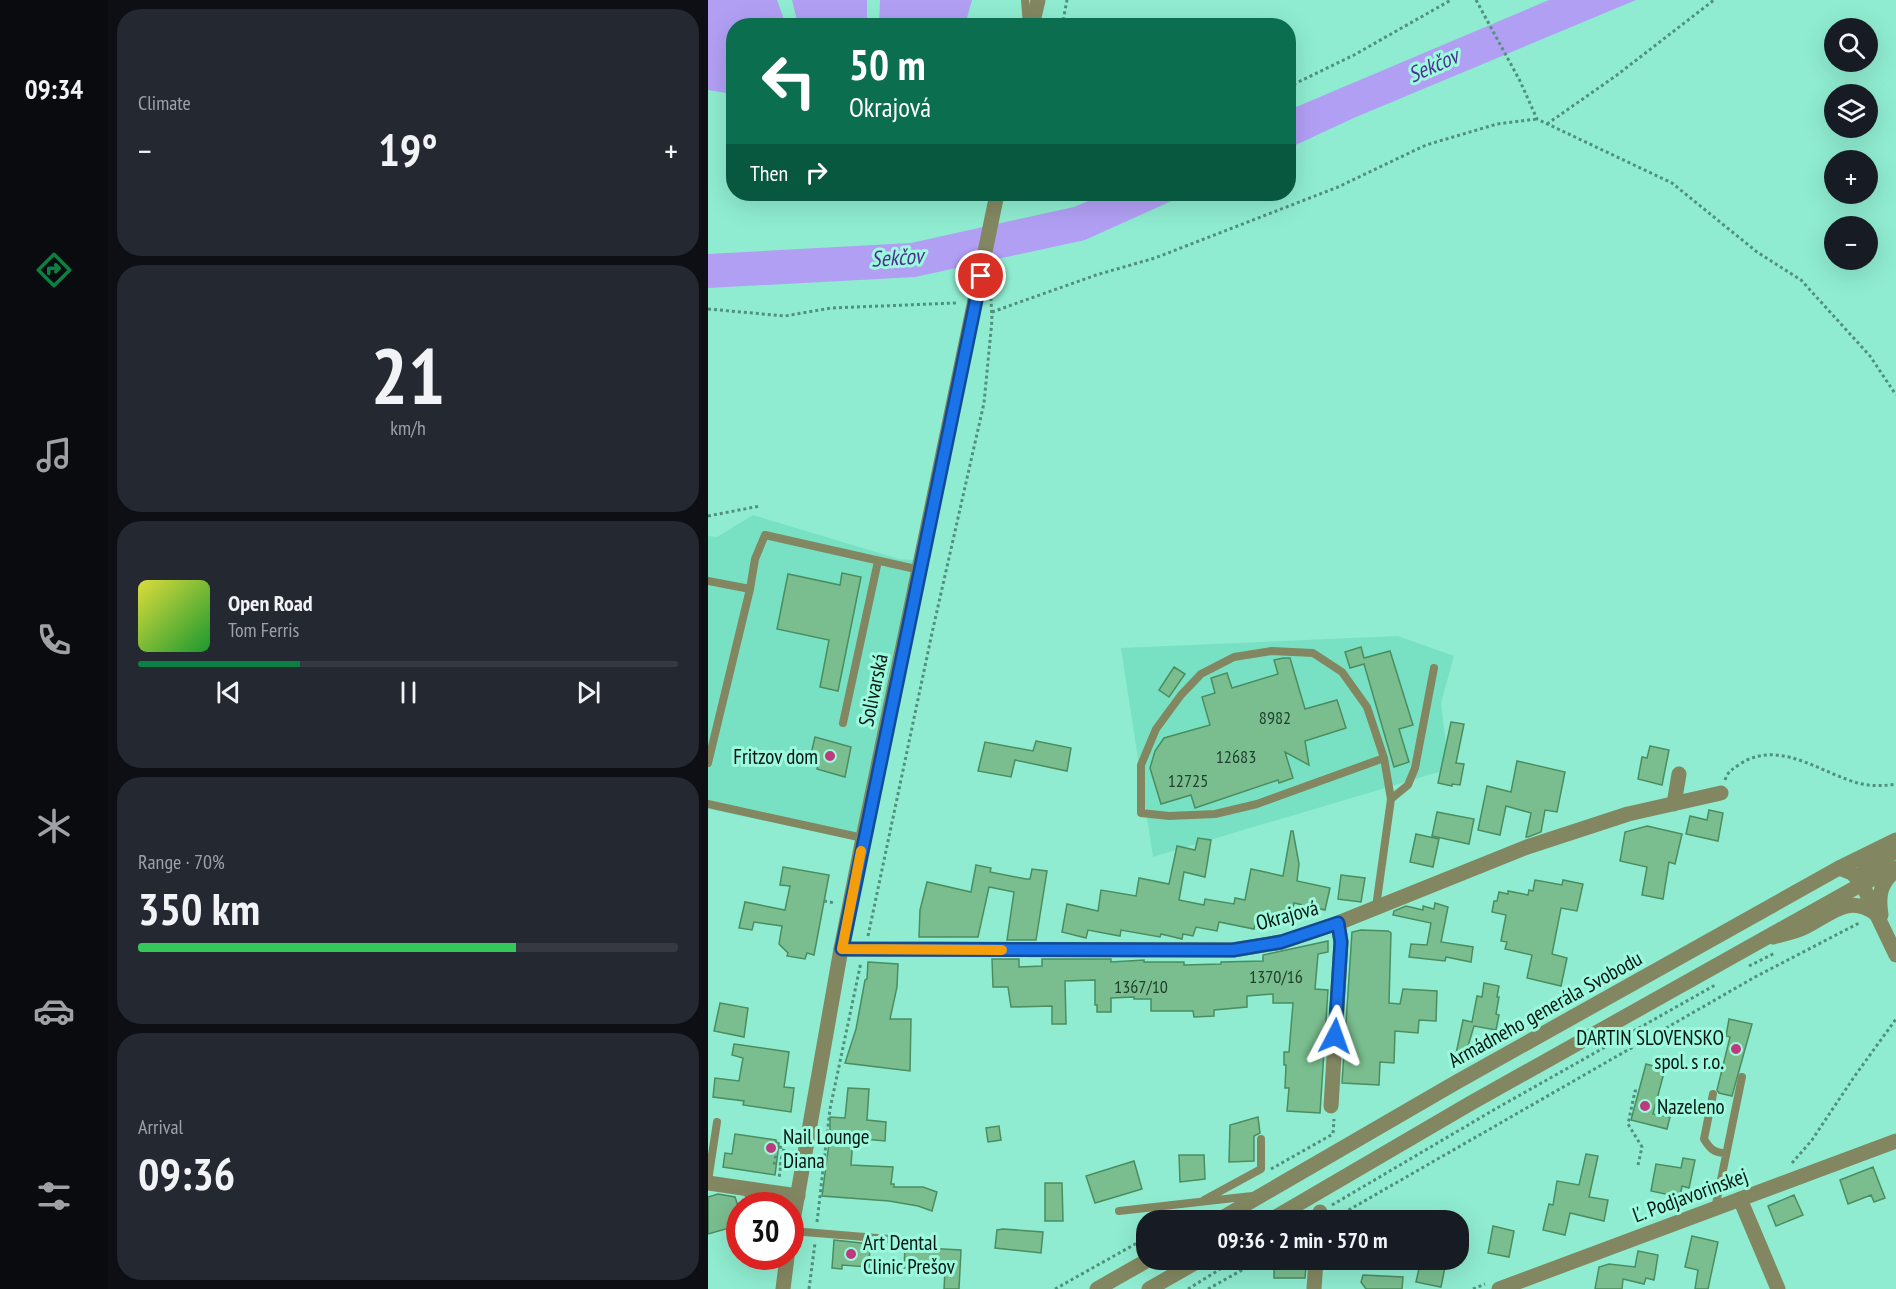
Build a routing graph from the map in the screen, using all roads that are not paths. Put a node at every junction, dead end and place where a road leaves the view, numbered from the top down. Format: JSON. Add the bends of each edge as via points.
{"nodes":[{"id":1,"x":1025,"y":0,"type":"edge"},
{"id":2,"x":1038,"y":0,"type":"edge"},
{"id":3,"x":1026,"y":18,"type":"edge"},
{"id":4,"x":1034,"y":18,"type":"edge"},
{"id":5,"x":996,"y":201,"type":"edge"},
{"id":6,"x":878,"y":561,"type":"junction"},
{"id":7,"x":920,"y":570,"type":"junction"},
{"id":8,"x":708,"y":581,"type":"edge"},
{"id":9,"x":750,"y":589,"type":"junction"},
{"id":10,"x":1434,"y":669,"type":"dead end"},
{"id":11,"x":843,"y":723,"type":"dead end"},
{"id":12,"x":1384,"y":758,"type":"junction"},
{"id":13,"x":708,"y":763,"type":"edge"},
{"id":14,"x":1678,"y":774,"type":"dead end"},
{"id":15,"x":1720,"y":793,"type":"road end"},
{"id":16,"x":1391,"y":799,"type":"junction"},
{"id":17,"x":708,"y":804,"type":"edge"},
{"id":18,"x":1674,"y":804,"type":"junction"},
{"id":19,"x":863,"y":838,"type":"junction"},
{"id":20,"x":1896,"y":840,"type":"edge"},
{"id":21,"x":1896,"y":851,"type":"edge"},
{"id":22,"x":1839,"y":868,"type":"junction"},
{"id":23,"x":1896,"y":869,"type":"edge"},
{"id":24,"x":1862,"y":884,"type":"junction"},
{"id":25,"x":1376,"y":907,"type":"junction"},
{"id":26,"x":1876,"y":914,"type":"junction"},
{"id":27,"x":1338,"y":923,"type":"junction"},
{"id":28,"x":1884,"y":930,"type":"junction"},
{"id":29,"x":1762,"y":940,"type":"junction"},
{"id":30,"x":842,"y":949,"type":"junction"},
{"id":31,"x":1896,"y":955,"type":"edge"},
{"id":32,"x":1742,"y":1077,"type":"dead end"},
{"id":33,"x":1713,"y":1094,"type":"dead end"},
{"id":34,"x":1331,"y":1106,"type":"dead end"},
{"id":35,"x":717,"y":1122,"type":"dead end"},
{"id":36,"x":1261,"y":1139,"type":"dead end"},
{"id":37,"x":1896,"y":1142,"type":"edge"},
{"id":38,"x":1726,"y":1153,"type":"junction"},
{"id":39,"x":708,"y":1182,"type":"edge"},
{"id":40,"x":747,"y":1189,"type":"junction"},
{"id":41,"x":748,"y":1192,"type":"edge"},
{"id":42,"x":769,"y":1192,"type":"edge"},
{"id":43,"x":799,"y":1192,"type":"edge"},
{"id":44,"x":1265,"y":1194,"type":"junction"},
{"id":45,"x":1740,"y":1199,"type":"junction"},
{"id":46,"x":1200,"y":1202,"type":"junction"},
{"id":47,"x":1715,"y":1209,"type":"junction"},
{"id":48,"x":1237,"y":1210,"type":"edge"},
{"id":49,"x":1288,"y":1210,"type":"edge"},
{"id":50,"x":1119,"y":1211,"type":"dead end"},
{"id":51,"x":804,"y":1234,"type":"edge"},
{"id":52,"x":889,"y":1239,"type":"dead end"},
{"id":53,"x":1136,"y":1267,"type":"edge"},
{"id":54,"x":785,"y":1270,"type":"edge"},
{"id":55,"x":1182,"y":1270,"type":"edge"},
{"id":56,"x":1315,"y":1270,"type":"edge"},
{"id":57,"x":783,"y":1289,"type":"edge"},
{"id":58,"x":1096,"y":1289,"type":"edge"},
{"id":59,"x":1149,"y":1289,"type":"edge"},
{"id":60,"x":1314,"y":1289,"type":"edge"},
{"id":61,"x":1499,"y":1289,"type":"edge"},
{"id":62,"x":1778,"y":1289,"type":"edge"}],
"edges":[{"from":1,"to":3,"type":"lane"},
{"from":2,"to":4,"type":"street"},
{"from":5,"to":7,"type":"street","name":"Solivarská","via":[[984,296]]},
{"from":6,"to":7,"type":"lane"},
{"from":6,"to":9,"type":"lane","via":[[765,535],[755,559]]},
{"from":6,"to":11,"type":"lane"},
{"from":7,"to":19,"type":"street","name":"Solivarská"},
{"from":8,"to":9,"type":"lane"},
{"from":9,"to":13,"type":"lane"},
{"from":10,"to":16,"type":"lane","via":[[1415,768],[1408,785]]},
{"from":12,"to":12,"type":"lane","via":[[1367,707],[1342,672],[1313,653],[1272,651],[1234,657],[1200,674],[1156,729],[1141,765],[1141,813],[1215,814],[1257,804]]},
{"from":12,"to":16,"type":"lane"},
{"from":14,"to":18,"type":"street"},
{"from":15,"to":18,"type":"street","name":"Okrajová"},
{"from":16,"to":25,"type":"lane"},
{"from":17,"to":19,"type":"lane"},
{"from":18,"to":25,"type":"street","name":"Okrajová","via":[[1628,814],[1527,847]]},
{"from":19,"to":30,"type":"street","name":"Solivarská"},
{"from":20,"to":22,"type":"street","name":"Armádneho generála Svobodu"},
{"from":21,"to":24,"type":"street","via":[[1865,869]]},
{"from":22,"to":24,"type":"street","via":[[1852,873]]},
{"from":22,"to":44,"type":"street","name":"Armádneho generála Svobodu"},
{"from":23,"to":24,"type":"street"},
{"from":23,"to":28,"type":"street","via":[[1880,888]]},
{"from":24,"to":26,"type":"street"},
{"from":24,"to":29,"type":"street"},
{"from":25,"to":27,"type":"street","name":"Okrajová"},
{"from":26,"to":28,"type":"street"},
{"from":26,"to":29,"type":"street","via":[[1868,907],[1844,906],[1803,928]]},
{"from":27,"to":30,"type":"street","name":"Okrajová","via":[[1281,942],[1233,950]]},
{"from":27,"to":34,"type":"street","via":[[1341,942]]},
{"from":28,"to":31,"type":"street"},
{"from":29,"to":49,"type":"street"},
{"from":30,"to":43,"type":"street","name":"Solivarská"},
{"from":32,"to":38,"type":"lane"},
{"from":33,"to":38,"type":"lane","via":[[1704,1139],[1716,1153]]},
{"from":35,"to":39,"type":"lane"},
{"from":36,"to":46,"type":"lane","via":[[1261,1169]]},
{"from":37,"to":45,"type":"street","name":"Ľ. Podjavorinskej"},
{"from":38,"to":47,"type":"lane"},
{"from":39,"to":40,"type":"street"},
{"from":40,"to":41,"type":"lane"},
{"from":40,"to":42,"type":"street"},
{"from":44,"to":46,"type":"lane"},
{"from":44,"to":48,"type":"street","name":"Armádneho generála Svobodu"},
{"from":45,"to":47,"type":"street","name":"Ľ. Podjavorinskej"},
{"from":45,"to":62,"type":"street"},
{"from":46,"to":50,"type":"lane"},
{"from":47,"to":61,"type":"street","name":"Ľ. Podjavorinskej"},
{"from":51,"to":52,"type":"lane"},
{"from":53,"to":58,"type":"street"},
{"from":54,"to":57,"type":"street"},
{"from":55,"to":59,"type":"street"},
{"from":56,"to":60,"type":"street"}]}
